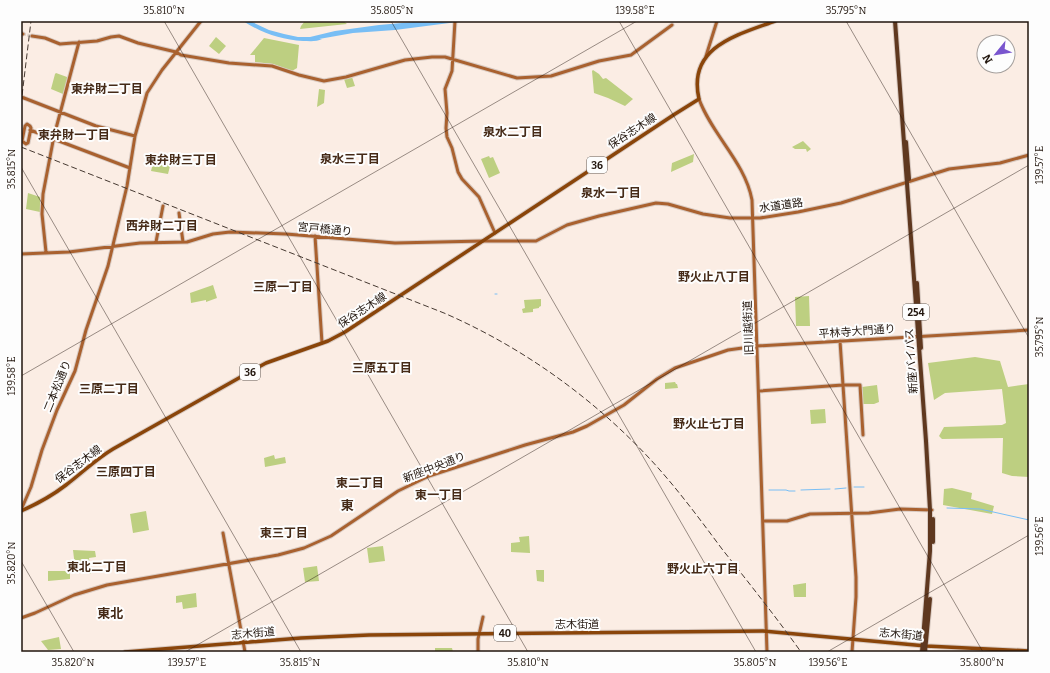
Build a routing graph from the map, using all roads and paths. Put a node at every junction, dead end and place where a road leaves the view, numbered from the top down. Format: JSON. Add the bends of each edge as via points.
{"nodes":[{"id":1,"x":201,"y":21,"type":"edge"},
{"id":2,"x":455,"y":21,"type":"edge"},
{"id":3,"x":717,"y":21,"type":"edge"},
{"id":4,"x":775,"y":21,"type":"edge"},
{"id":5,"x":896,"y":21,"type":"edge"},
{"id":6,"x":672,"y":25,"type":"dead end"},
{"id":7,"x":32,"y":36,"type":"tunnel mouth"},
{"id":8,"x":79,"y":42,"type":"junction"},
{"id":9,"x":708,"y":46,"type":"junction"},
{"id":10,"x":713,"y":49,"type":"junction"},
{"id":11,"x":176,"y":52,"type":"junction"},
{"id":12,"x":706,"y":56,"type":"junction"},
{"id":13,"x":454,"y":59,"type":"junction"},
{"id":14,"x":22,"y":98,"type":"edge"},
{"id":15,"x":699,"y":99,"type":"junction"},
{"id":16,"x":61,"y":113,"type":"junction"},
{"id":17,"x":30,"y":130,"type":"junction"},
{"id":18,"x":135,"y":136,"type":"junction"},
{"id":19,"x":54,"y":139,"type":"junction"},
{"id":20,"x":1029,"y":155,"type":"edge"},
{"id":21,"x":130,"y":168,"type":"junction"},
{"id":22,"x":908,"y":182,"type":"junction"},
{"id":23,"x":163,"y":206,"type":"dead end"},
{"id":24,"x":179,"y":213,"type":"dead end"},
{"id":25,"x":753,"y":218,"type":"junction"},
{"id":26,"x":495,"y":233,"type":"junction"},
{"id":27,"x":315,"y":236,"type":"junction"},
{"id":28,"x":483,"y":240,"type":"junction"},
{"id":29,"x":536,"y":241,"type":"joint"},
{"id":30,"x":156,"y":242,"type":"junction"},
{"id":31,"x":183,"y":242,"type":"junction"},
{"id":32,"x":114,"y":246,"type":"junction"},
{"id":33,"x":46,"y":252,"type":"junction"},
{"id":34,"x":21,"y":254,"type":"edge"},
{"id":35,"x":1029,"y":330,"type":"edge"},
{"id":36,"x":919,"y":336,"type":"junction"},
{"id":37,"x":840,"y":341,"type":"junction"},
{"id":38,"x":322,"y":343,"type":"junction"},
{"id":39,"x":757,"y":346,"type":"junction"},
{"id":40,"x":843,"y":385,"type":"junction"},
{"id":41,"x":759,"y":391,"type":"junction"},
{"id":42,"x":864,"y":435,"type":"dead end"},
{"id":43,"x":21,"y":510,"type":"edge"},
{"id":44,"x":931,"y":510,"type":"junction"},
{"id":45,"x":852,"y":513,"type":"junction"},
{"id":46,"x":763,"y":521,"type":"junction"},
{"id":47,"x":223,"y":533,"type":"dead end"},
{"id":48,"x":228,"y":564,"type":"junction"},
{"id":49,"x":483,"y":617,"type":"dead end"},
{"id":50,"x":21,"y":618,"type":"edge"},
{"id":51,"x":767,"y":631,"type":"junction"},
{"id":52,"x":479,"y":634,"type":"junction"},
{"id":53,"x":853,"y":639,"type":"junction"},
{"id":54,"x":244,"y":643,"type":"junction"},
{"id":55,"x":924,"y":646,"type":"junction"},
{"id":56,"x":1029,"y":651,"type":"edge"},
{"id":57,"x":125,"y":652,"type":"edge"},
{"id":58,"x":245,"y":652,"type":"edge"},
{"id":59,"x":478,"y":652,"type":"edge"},
{"id":60,"x":767,"y":652,"type":"edge"},
{"id":61,"x":852,"y":652,"type":"edge"},
{"id":62,"x":922,"y":652,"type":"edge"},
{"id":63,"x":925,"y":652,"type":"edge"}],
"edges":[{"from":1,"to":11,"type":"street","name":"二本松通り"},
{"from":2,"to":13,"type":"street"},
{"from":3,"to":9,"type":"street","name":"旧川越街道"},
{"from":4,"to":10,"type":"main road","via":[[725,40]]},
{"from":5,"to":22,"type":"highway","name":"新座バイパス","number":"254"},
{"from":6,"to":13,"type":"street","via":[[631,55],[600,61],[551,76],[513,78]]},
{"from":7,"to":8,"type":"street","via":[[60,44]]},
{"from":8,"to":11,"type":"street","via":[[119,36]]},
{"from":8,"to":16,"type":"street"},
{"from":9,"to":10,"type":"street"},
{"from":9,"to":12,"type":"street","name":"旧川越街道"},
{"from":10,"to":12,"type":"main road"},
{"from":11,"to":13,"type":"street","via":[[229,63],[272,66],[324,80],[405,60],[432,57]]},
{"from":11,"to":18,"type":"street","name":"二本松通り","via":[[148,90]]},
{"from":12,"to":15,"type":"main road","name":"旧川越街道","via":[[698,76]]},
{"from":13,"to":26,"type":"street","via":[[452,73],[445,89],[448,139],[458,172],[479,197]]},
{"from":14,"to":16,"type":"street"},
{"from":15,"to":25,"type":"street","name":"旧川越街道","via":[[748,183]]},
{"from":15,"to":26,"type":"main road","name":"保谷志木線","number":"36"},
{"from":16,"to":18,"type":"street","via":[[107,130]]},
{"from":16,"to":19,"type":"street"},
{"from":17,"to":17,"type":"street","via":[[28,143],[24,143],[22,141],[25,125],[30,126]]},
{"from":17,"to":19,"type":"street"},
{"from":18,"to":21,"type":"street","name":"二本松通り"},
{"from":19,"to":21,"type":"street"},
{"from":19,"to":33,"type":"street","via":[[42,205]]},
{"from":20,"to":22,"type":"street","name":"水道道路","via":[[1000,163],[950,169]]},
{"from":21,"to":32,"type":"street","name":"二本松通り"},
{"from":22,"to":25,"type":"street","name":"水道道路","via":[[841,203]]},
{"from":22,"to":36,"type":"highway","name":"新座バイパス","number":"254"},
{"from":23,"to":30,"type":"street"},
{"from":24,"to":31,"type":"street"},
{"from":25,"to":29,"type":"street","name":"水道道路","via":[[708,215],[656,203],[568,225]]},
{"from":25,"to":39,"type":"street","name":"旧川越街道"},
{"from":26,"to":28,"type":"main road","name":"保谷志木線","number":"36"},
{"from":27,"to":28,"type":"street","name":"宮戸橋通り","via":[[395,243]]},
{"from":27,"to":31,"type":"street","name":"宮戸橋通り","via":[[230,232]]},
{"from":27,"to":38,"type":"street"},
{"from":28,"to":29,"type":"street","name":"宮戸橋通り"},
{"from":28,"to":38,"type":"main road","name":"保谷志木線","number":"36","via":[[362,322]]},
{"from":30,"to":31,"type":"street","name":"宮戸橋通り"},
{"from":30,"to":32,"type":"street","name":"宮戸橋通り"},
{"from":32,"to":33,"type":"street","name":"宮戸橋通り","via":[[69,252]]},
{"from":32,"to":43,"type":"street","name":"二本松通り","via":[[75,371],[52,422]]},
{"from":33,"to":34,"type":"street","name":"宮戸橋通り"},
{"from":35,"to":36,"type":"street","name":"平林寺大門通り"},
{"from":36,"to":37,"type":"street","name":"平林寺大門通り"},
{"from":36,"to":44,"type":"highway","name":"新座バイパス","number":"254"},
{"from":37,"to":39,"type":"street","name":"平林寺大門通り"},
{"from":37,"to":40,"type":"street"},
{"from":38,"to":43,"type":"main road","name":"保谷志木線","number":"36","via":[[266,363],[246,374],[107,453],[62,488]]},
{"from":39,"to":41,"type":"street","name":"旧川越街道"},
{"from":39,"to":48,"type":"street","name":"新座中央通り","via":[[728,350],[675,368],[618,410],[578,430],[525,444],[422,479],[398,491],[337,532],[312,545],[278,555]]},
{"from":40,"to":41,"type":"street"},
{"from":40,"to":42,"type":"street","via":[[860,385]]},
{"from":40,"to":45,"type":"street"},
{"from":41,"to":46,"type":"street","name":"旧川越街道"},
{"from":44,"to":45,"type":"street","via":[[900,509]]},
{"from":44,"to":55,"type":"highway","name":"新座バイパス","number":"254","via":[[932,571]]},
{"from":45,"to":46,"type":"street","via":[[810,514],[787,521]]},
{"from":45,"to":53,"type":"street","via":[[856,582]]},
{"from":46,"to":51,"type":"street","name":"旧川越街道"},
{"from":47,"to":48,"type":"street"},
{"from":48,"to":50,"type":"street","name":"新座中央通り","via":[[98,587]]},
{"from":48,"to":54,"type":"street"},
{"from":49,"to":52,"type":"street"},
{"from":51,"to":52,"type":"main road","name":"志木街道","number":"40"},
{"from":51,"to":53,"type":"main road","name":"志木街道","number":"40"},
{"from":51,"to":60,"type":"street","name":"旧川越街道"},
{"from":52,"to":54,"type":"main road","name":"志木街道","number":"40","via":[[347,636]]},
{"from":52,"to":59,"type":"street"},
{"from":53,"to":55,"type":"main road","name":"志木街道","number":"40"},
{"from":53,"to":61,"type":"street"},
{"from":54,"to":57,"type":"main road","name":"志木街道","number":"40"},
{"from":54,"to":58,"type":"street"},
{"from":55,"to":56,"type":"main road","name":"志木街道","number":"40"},
{"from":55,"to":62,"type":"highway","name":"新座バイパス","number":"254"},
{"from":55,"to":63,"type":"highway","name":"新座バイパス","number":"254"}]}
